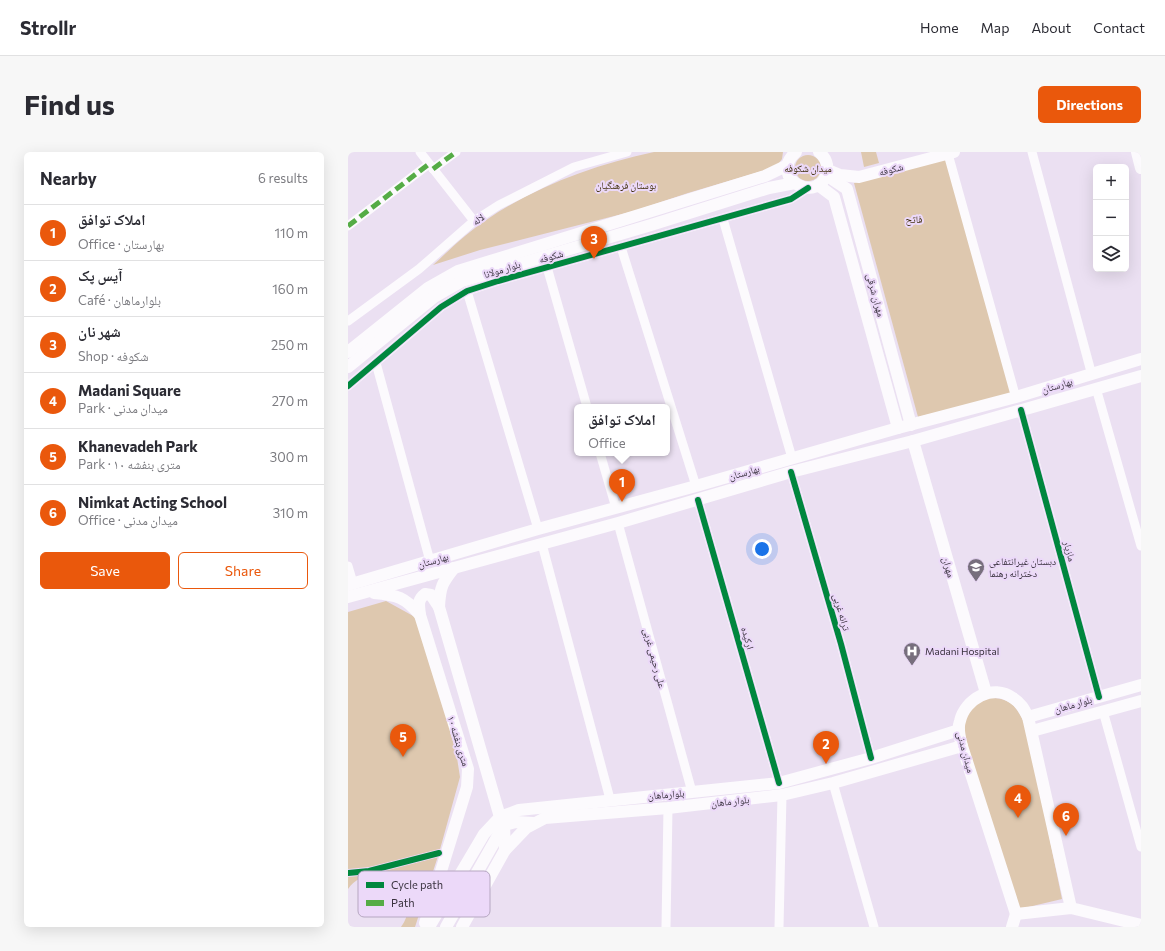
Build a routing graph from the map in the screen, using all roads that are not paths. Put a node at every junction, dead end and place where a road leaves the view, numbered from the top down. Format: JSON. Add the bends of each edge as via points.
{"nodes":[{"id":1,"x":420,"y":152,"type":"edge"},
{"id":2,"x":456,"y":152,"type":"edge"},
{"id":3,"x":627,"y":152,"type":"edge"},
{"id":4,"x":1032,"y":152,"type":"edge"},
{"id":5,"x":1137,"y":152,"type":"edge"},
{"id":6,"x":822,"y":153,"type":"edge"},
{"id":7,"x":951,"y":153,"type":"edge"},
{"id":8,"x":790,"y":157,"type":"edge"},
{"id":9,"x":431,"y":167,"type":"junction"},
{"id":10,"x":1141,"y":168,"type":"edge"},
{"id":11,"x":827,"y":172,"type":"junction"},
{"id":12,"x":795,"y":184,"type":"junction"},
{"id":13,"x":813,"y":187,"type":"junction"},
{"id":14,"x":723,"y":219,"type":"junction"},
{"id":15,"x":474,"y":221,"type":"junction"},
{"id":16,"x":348,"y":226,"type":"edge"},
{"id":17,"x":621,"y":247,"type":"junction"},
{"id":18,"x":547,"y":268,"type":"junction"},
{"id":19,"x":467,"y":291,"type":"junction"},
{"id":20,"x":348,"y":321,"type":"edge"},
{"id":21,"x":348,"y":352,"type":"edge"},
{"id":22,"x":1141,"y":359,"type":"edge"},
{"id":23,"x":376,"y":363,"type":"junction"},
{"id":24,"x":348,"y":367,"type":"edge"},
{"id":25,"x":1090,"y":368,"type":"dead end"},
{"id":26,"x":1141,"y":376,"type":"edge"},
{"id":27,"x":348,"y":386,"type":"edge"},
{"id":28,"x":1096,"y":388,"type":"junction"},
{"id":29,"x":1014,"y":391,"type":"dead end"},
{"id":30,"x":586,"y":404,"type":"edge"},
{"id":31,"x":1021,"y":410,"type":"junction"},
{"id":32,"x":911,"y":425,"type":"junction"},
{"id":33,"x":898,"y":428,"type":"junction"},
{"id":34,"x":913,"y":441,"type":"junction"},
{"id":35,"x":601,"y":456,"type":"edge"},
{"id":36,"x":792,"y":458,"type":"junction"},
{"id":37,"x":791,"y":472,"type":"junction"},
{"id":38,"x":696,"y":486,"type":"junction"},
{"id":39,"x":698,"y":500,"type":"junction"},
{"id":40,"x":616,"y":508,"type":"junction"},
{"id":41,"x":618,"y":523,"type":"junction"},
{"id":42,"x":538,"y":528,"type":"junction"},
{"id":43,"x":542,"y":544,"type":"junction"},
{"id":44,"x":1141,"y":546,"type":"edge"},
{"id":45,"x":430,"y":561,"type":"junction"},
{"id":46,"x":348,"y":566,"type":"edge"},
{"id":47,"x":454,"y":568,"type":"junction"},
{"id":48,"x":351,"y":584,"type":"edge"},
{"id":49,"x":367,"y":592,"type":"junction"},
{"id":50,"x":348,"y":597,"type":"edge"},
{"id":51,"x":439,"y":607,"type":"junction"},
{"id":52,"x":420,"y":615,"type":"junction"},
{"id":53,"x":1141,"y":685,"type":"edge"},
{"id":54,"x":986,"y":693,"type":"junction"},
{"id":55,"x":1099,"y":697,"type":"junction"},
{"id":56,"x":1141,"y":701,"type":"edge"},
{"id":57,"x":1103,"y":711,"type":"junction"},
{"id":58,"x":1028,"y":717,"type":"junction"},
{"id":59,"x":959,"y":730,"type":"junction"},
{"id":60,"x":1032,"y":731,"type":"junction"},
{"id":61,"x":962,"y":746,"type":"junction"},
{"id":62,"x":871,"y":758,"type":"junction"},
{"id":63,"x":779,"y":783,"type":"junction"},
{"id":64,"x":833,"y":783,"type":"junction"},
{"id":65,"x":692,"y":792,"type":"junction"},
{"id":66,"x":782,"y":795,"type":"junction"},
{"id":67,"x":610,"y":799,"type":"junction"},
{"id":68,"x":668,"y":808,"type":"junction"},
{"id":69,"x":502,"y":821,"type":"junction"},
{"id":70,"x":533,"y":823,"type":"junction"},
{"id":71,"x":1141,"y":847,"type":"edge"},
{"id":72,"x":505,"y":850,"type":"junction"},
{"id":73,"x":441,"y":871,"type":"edge"},
{"id":74,"x":462,"y":871,"type":"edge"},
{"id":75,"x":476,"y":871,"type":"edge"},
{"id":76,"x":490,"y":877,"type":"edge"},
{"id":77,"x":1071,"y":908,"type":"junction"},
{"id":78,"x":1016,"y":914,"type":"junction"},
{"id":79,"x":427,"y":917,"type":"edge"},
{"id":80,"x":435,"y":917,"type":"edge"},
{"id":81,"x":451,"y":917,"type":"edge"},
{"id":82,"x":468,"y":917,"type":"edge"},
{"id":83,"x":1141,"y":925,"type":"edge"},
{"id":84,"x":424,"y":927,"type":"edge"},
{"id":85,"x":429,"y":927,"type":"edge"},
{"id":86,"x":446,"y":927,"type":"edge"},
{"id":87,"x":462,"y":927,"type":"edge"},
{"id":88,"x":666,"y":927,"type":"edge"},
{"id":89,"x":779,"y":927,"type":"edge"},
{"id":90,"x":874,"y":927,"type":"edge"},
{"id":91,"x":1012,"y":927,"type":"edge"}],
"edges":[{"from":1,"to":9,"type":"street"},
{"from":2,"to":9,"type":"street"},
{"from":3,"to":15,"type":"street","name":"لاله","via":[[574,167],[499,205]]},
{"from":4,"to":25,"type":"street"},
{"from":5,"to":10,"type":"main road"},
{"from":6,"to":11,"type":"main road"},
{"from":7,"to":11,"type":"main road","name":"شکوفه","via":[[858,177]]},
{"from":7,"to":29,"type":"street"},
{"from":8,"to":12,"type":"main road","via":[[788,173]]},
{"from":8,"to":21,"type":"main road","name":"بلوار مولانا","via":[[765,176],[458,271],[428,288]]},
{"from":9,"to":15,"type":"street"},
{"from":9,"to":16,"type":"street"},
{"from":11,"to":13,"type":"main road"},
{"from":11,"to":32,"type":"main road","name":"مهران شرقی","via":[[847,189]]},
{"from":12,"to":13,"type":"main road"},
{"from":12,"to":24,"type":"main road","name":"بلوار مولانا","via":[[768,188],[462,281],[434,297]]},
{"from":13,"to":14,"type":"street","name":"شکوفه","via":[[791,199]]},
{"from":13,"to":33,"type":"main road","name":"مهران شرقی","via":[[834,197]]},
{"from":14,"to":17,"type":"street","name":"شکوفه"},
{"from":14,"to":36,"type":"street"},
{"from":15,"to":20,"type":"street","name":"لاله","via":[[419,269]]},
{"from":17,"to":18,"type":"street","name":"شکوفه"},
{"from":17,"to":38,"type":"street"},
{"from":18,"to":19,"type":"street","name":"شکوفه"},
{"from":18,"to":30,"type":"street"},
{"from":19,"to":23,"type":"street","name":"شکوفه","via":[[440,307]]},
{"from":19,"to":42,"type":"street"},
{"from":22,"to":32,"type":"main road","name":"بهارستان","via":[[1016,398]]},
{"from":23,"to":27,"type":"street","name":"شکوفه"},
{"from":23,"to":45,"type":"street"},
{"from":26,"to":28,"type":"main road","name":"بهارستان"},
{"from":28,"to":31,"type":"main road","name":"بهارستان"},
{"from":28,"to":44,"type":"street"},
{"from":31,"to":34,"type":"main road","name":"بهارستان"},
{"from":31,"to":55,"type":"street","name":"مازیار"},
{"from":32,"to":33,"type":"main road","name":"بهارستان"},
{"from":33,"to":36,"type":"main road","name":"بهارستان"},
{"from":34,"to":37,"type":"main road","name":"بهارستان"},
{"from":34,"to":54,"type":"main road","name":"مهران"},
{"from":35,"to":40,"type":"street"},
{"from":36,"to":38,"type":"main road","name":"بهارستان"},
{"from":37,"to":39,"type":"main road","name":"بهارستان"},
{"from":37,"to":62,"type":"street","name":"ترانه غربی"},
{"from":38,"to":40,"type":"main road","name":"بهارستان"},
{"from":39,"to":41,"type":"main road","name":"بهارستان"},
{"from":39,"to":63,"type":"street","name":"ارکیده"},
{"from":40,"to":42,"type":"main road","name":"بهارستان"},
{"from":41,"to":43,"type":"main road","name":"بهارستان"},
{"from":41,"to":65,"type":"street","name":"علی رحیمی غربی"},
{"from":42,"to":45,"type":"main road","name":"بهارستان"},
{"from":43,"to":47,"type":"main road","name":"بهارستان"},
{"from":43,"to":67,"type":"street"},
{"from":45,"to":48,"type":"main road","name":"بهارستان"},
{"from":46,"to":48,"type":"street"},
{"from":47,"to":49,"type":"main road","name":"بهارستان"},
{"from":47,"to":51,"type":"main road","name":"۱۰ متری بنفشه","via":[[442,583]]},
{"from":49,"to":50,"type":"main road","name":"بهارستان"},
{"from":49,"to":52,"type":"main road","name":"۱۰ متری بنفشه","via":[[402,598]]},
{"from":51,"to":52,"type":"main road","via":[[431,595],[425,594],[419,602]]},
{"from":51,"to":69,"type":"main road","name":"۱۰ متری بنفشه"},
{"from":52,"to":73,"type":"main road","name":"۱۰ متری بنفشه","via":[[468,769],[467,787]]},
{"from":53,"to":55,"type":"main road","name":"بلوار ماهان"},
{"from":54,"to":58,"type":"main road","via":[[999,692],[1012,697],[1022,705]]},
{"from":54,"to":59,"type":"main road","name":"میدان مدنی","via":[[974,699],[964,709],[959,721]]},
{"from":55,"to":58,"type":"main road","name":"بلوار ماهان"},
{"from":56,"to":57,"type":"main road","name":"بلوار ماهان"},
{"from":57,"to":60,"type":"main road","name":"بلوار ماهان"},
{"from":57,"to":71,"type":"street"},
{"from":58,"to":60,"type":"main road"},
{"from":59,"to":61,"type":"main road","name":"میدان مدنی"},
{"from":59,"to":62,"type":"main road","name":"بلوارماهان"},
{"from":60,"to":77,"type":"main road"},
{"from":61,"to":64,"type":"main road","name":"بلوار ماهان"},
{"from":61,"to":78,"type":"main road","name":"میدان مدنی"},
{"from":62,"to":63,"type":"main road","name":"بلوارماهان"},
{"from":63,"to":65,"type":"main road","name":"بلوارماهان"},
{"from":64,"to":66,"type":"main road","name":"بلوار ماهان"},
{"from":64,"to":90,"type":"street"},
{"from":65,"to":67,"type":"main road","name":"بلوارماهان"},
{"from":66,"to":68,"type":"main road","name":"بلوار ماهان"},
{"from":66,"to":89,"type":"street"},
{"from":67,"to":69,"type":"main road","name":"بلوارماهان","via":[[533,807],[519,810]]},
{"from":68,"to":70,"type":"main road","name":"بلوار ماهان","via":[[545,818]]},
{"from":68,"to":88,"type":"street"},
{"from":69,"to":70,"type":"main road"},
{"from":69,"to":72,"type":"main road","name":"۱۰ متری بنفشه"},
{"from":69,"to":74,"type":"main road","name":"بلوارماهان","via":[[484,834]]},
{"from":69,"to":75,"type":"main road"},
{"from":70,"to":72,"type":"main road","name":"بلوار ماهان"},
{"from":72,"to":76,"type":"main road","name":"بلوار ماهان"},
{"from":77,"to":78,"type":"main road"},
{"from":77,"to":83,"type":"main road"},
{"from":78,"to":91,"type":"main road"},
{"from":79,"to":84,"type":"main road","name":"۱۰ متری بنفشه"},
{"from":80,"to":85,"type":"main road","name":"بلوارماهان"},
{"from":81,"to":86,"type":"main road"},
{"from":82,"to":87,"type":"main road","name":"بلوار ماهان"}]}
